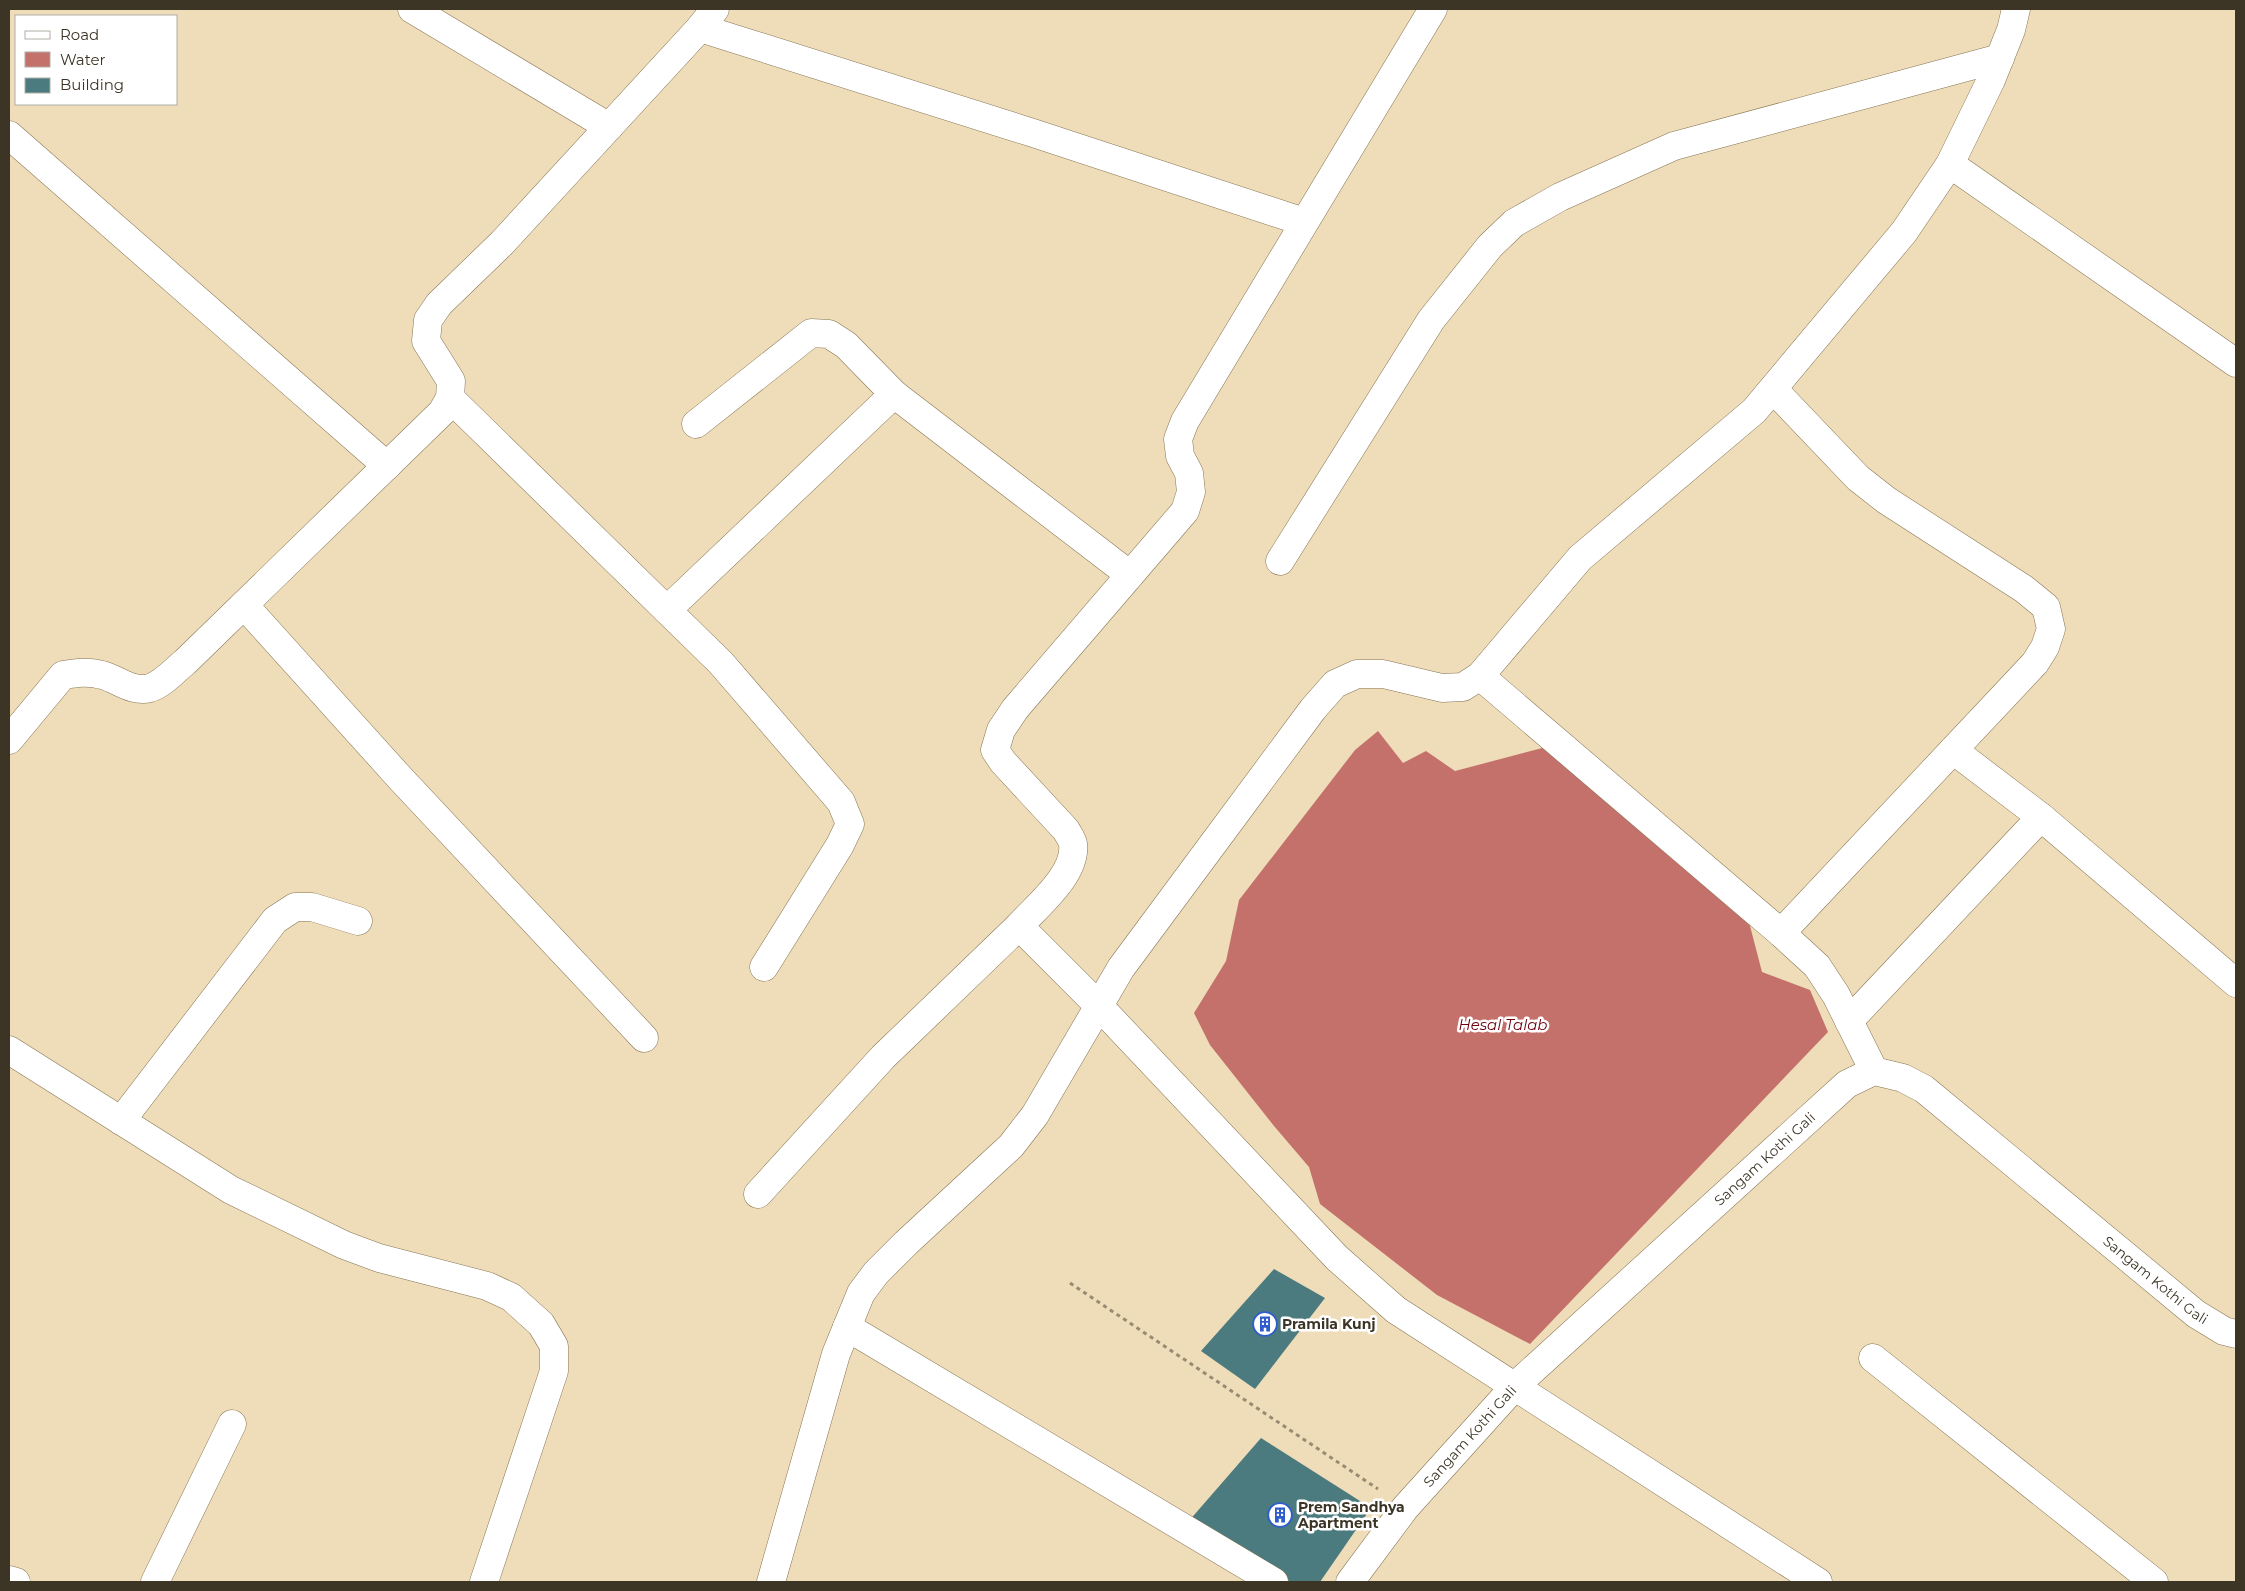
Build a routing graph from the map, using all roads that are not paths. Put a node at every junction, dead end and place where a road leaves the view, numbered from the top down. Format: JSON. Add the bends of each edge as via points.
{"nodes":[{"id":1,"x":412,"y":9,"type":"edge"},
{"id":2,"x":1433,"y":9,"type":"edge"},
{"id":3,"x":2016,"y":9,"type":"edge"},
{"id":4,"x":707,"y":18,"type":"edge"},
{"id":5,"x":2000,"y":58,"type":"junction"},
{"id":6,"x":609,"y":127,"type":"junction"},
{"id":7,"x":9,"y":135,"type":"edge"},
{"id":8,"x":1950,"y":164,"type":"junction"},
{"id":9,"x":1304,"y":222,"type":"junction"},
{"id":10,"x":2236,"y":363,"type":"edge"},
{"id":11,"x":1773,"y":389,"type":"junction"},
{"id":12,"x":894,"y":394,"type":"junction"},
{"id":13,"x":450,"y":398,"type":"junction"},
{"id":14,"x":696,"y":424,"type":"dead end"},
{"id":15,"x":387,"y":466,"type":"junction"},
{"id":16,"x":1280,"y":561,"type":"dead end"},
{"id":17,"x":1130,"y":575,"type":"junction"},
{"id":18,"x":244,"y":605,"type":"junction"},
{"id":19,"x":667,"y":610,"type":"junction"},
{"id":20,"x":1480,"y":676,"type":"junction"},
{"id":21,"x":9,"y":740,"type":"edge"},
{"id":22,"x":1953,"y":750,"type":"junction"},
{"id":23,"x":2041,"y":817,"type":"junction"},
{"id":24,"x":358,"y":921,"type":"dead end"},
{"id":25,"x":1019,"y":926,"type":"junction"},
{"id":26,"x":1781,"y":932,"type":"junction"},
{"id":27,"x":764,"y":967,"type":"dead end"},
{"id":28,"x":2236,"y":983,"type":"edge"},
{"id":29,"x":1099,"y":1006,"type":"junction"},
{"id":30,"x":1849,"y":1021,"type":"junction"},
{"id":31,"x":644,"y":1038,"type":"dead end"},
{"id":32,"x":9,"y":1050,"type":"edge"},
{"id":33,"x":1874,"y":1071,"type":"junction"},
{"id":34,"x":121,"y":1121,"type":"junction"},
{"id":35,"x":758,"y":1194,"type":"dead end"},
{"id":36,"x":847,"y":1327,"type":"junction"},
{"id":37,"x":2236,"y":1334,"type":"edge"},
{"id":38,"x":1873,"y":1358,"type":"dead end"},
{"id":39,"x":1515,"y":1386,"type":"junction"},
{"id":40,"x":232,"y":1424,"type":"dead end"},
{"id":41,"x":9,"y":1580,"type":"edge"},
{"id":42,"x":16,"y":1582,"type":"edge"},
{"id":43,"x":155,"y":1582,"type":"edge"},
{"id":44,"x":484,"y":1582,"type":"edge"},
{"id":45,"x":771,"y":1582,"type":"edge"},
{"id":46,"x":1274,"y":1582,"type":"edge"},
{"id":47,"x":1350,"y":1582,"type":"edge"},
{"id":48,"x":1818,"y":1582,"type":"edge"},
{"id":49,"x":2154,"y":1582,"type":"edge"}],
"edges":[{"from":1,"to":6,"type":"street"},
{"from":2,"to":9,"type":"street"},
{"from":3,"to":5,"type":"street"},
{"from":4,"to":6,"type":"street"},
{"from":4,"to":9,"type":"street","via":[[1030,132]]},
{"from":5,"to":8,"type":"street"},
{"from":5,"to":16,"type":"street","via":[[1674,146],[1560,198],[1514,223],[1490,246],[1432,320]]},
{"from":6,"to":13,"type":"street","via":[[502,244],[439,304],[428,320],[426,341],[451,381]]},
{"from":7,"to":15,"type":"street"},
{"from":8,"to":10,"type":"street"},
{"from":8,"to":11,"type":"street","via":[[1904,232]]},
{"from":9,"to":17,"type":"street","via":[[1185,421],[1178,439],[1180,456],[1189,473],[1191,492],[1185,511]]},
{"from":11,"to":20,"type":"street","via":[[1727,435],[1580,558]]},
{"from":11,"to":22,"type":"street","via":[[1858,478],[2046,607],[2051,629],[2035,663]]},
{"from":12,"to":14,"type":"street","via":[[846,345],[829,334],[811,333]]},
{"from":12,"to":17,"type":"street"},
{"from":12,"to":19,"type":"street"},
{"from":13,"to":15,"type":"street","via":[[442,412]]},
{"from":13,"to":19,"type":"street"},
{"from":15,"to":18,"type":"street"},
{"from":17,"to":25,"type":"street","via":[[1015,709],[1001,730],[995,750],[1066,830],[1073,843],[1072,858],[1064,877]]},
{"from":18,"to":21,"type":"street","via":[[185,662],[150,688],[131,687],[102,675],[83,672],[62,675]]},
{"from":18,"to":31,"type":"street","via":[[400,778]]},
{"from":19,"to":27,"type":"street","via":[[721,663],[818,772],[841,802],[850,824]]},
{"from":20,"to":26,"type":"street"},
{"from":20,"to":29,"type":"street","via":[[1463,687],[1442,688],[1383,674],[1357,674],[1334,684],[1138,943]]},
{"from":22,"to":23,"type":"street"},
{"from":22,"to":26,"type":"street"},
{"from":23,"to":28,"type":"street"},
{"from":23,"to":30,"type":"street"},
{"from":24,"to":34,"type":"street","via":[[312,907],[295,907],[275,920]]},
{"from":25,"to":29,"type":"street"},
{"from":25,"to":35,"type":"street","via":[[883,1057]]},
{"from":26,"to":30,"type":"street","via":[[1817,966]]},
{"from":29,"to":36,"type":"street","via":[[1035,1115],[1011,1146],[876,1274],[861,1293]]},
{"from":29,"to":39,"type":"street","via":[[1337,1258],[1396,1310]]},
{"from":30,"to":33,"type":"street"},
{"from":32,"to":34,"type":"street"},
{"from":33,"to":37,"type":"street","name":"Sangam Kothi Gali","via":[[1903,1078],[1924,1089],[2196,1314],[2224,1331]]},
{"from":33,"to":39,"type":"street","name":"Sangam Kothi Gali","via":[[1847,1084]]},
{"from":34,"to":44,"type":"street","via":[[231,1190],[331,1239],[378,1258],[487,1286],[511,1297],[541,1324],[554,1346],[554,1371]]},
{"from":36,"to":45,"type":"street","via":[[836,1354]]},
{"from":36,"to":46,"type":"street"},
{"from":38,"to":49,"type":"street"},
{"from":39,"to":47,"type":"street","name":"Sangam Kothi Gali","via":[[1405,1508]]},
{"from":39,"to":48,"type":"street"},
{"from":40,"to":43,"type":"street"},
{"from":41,"to":42,"type":"street"}]}
